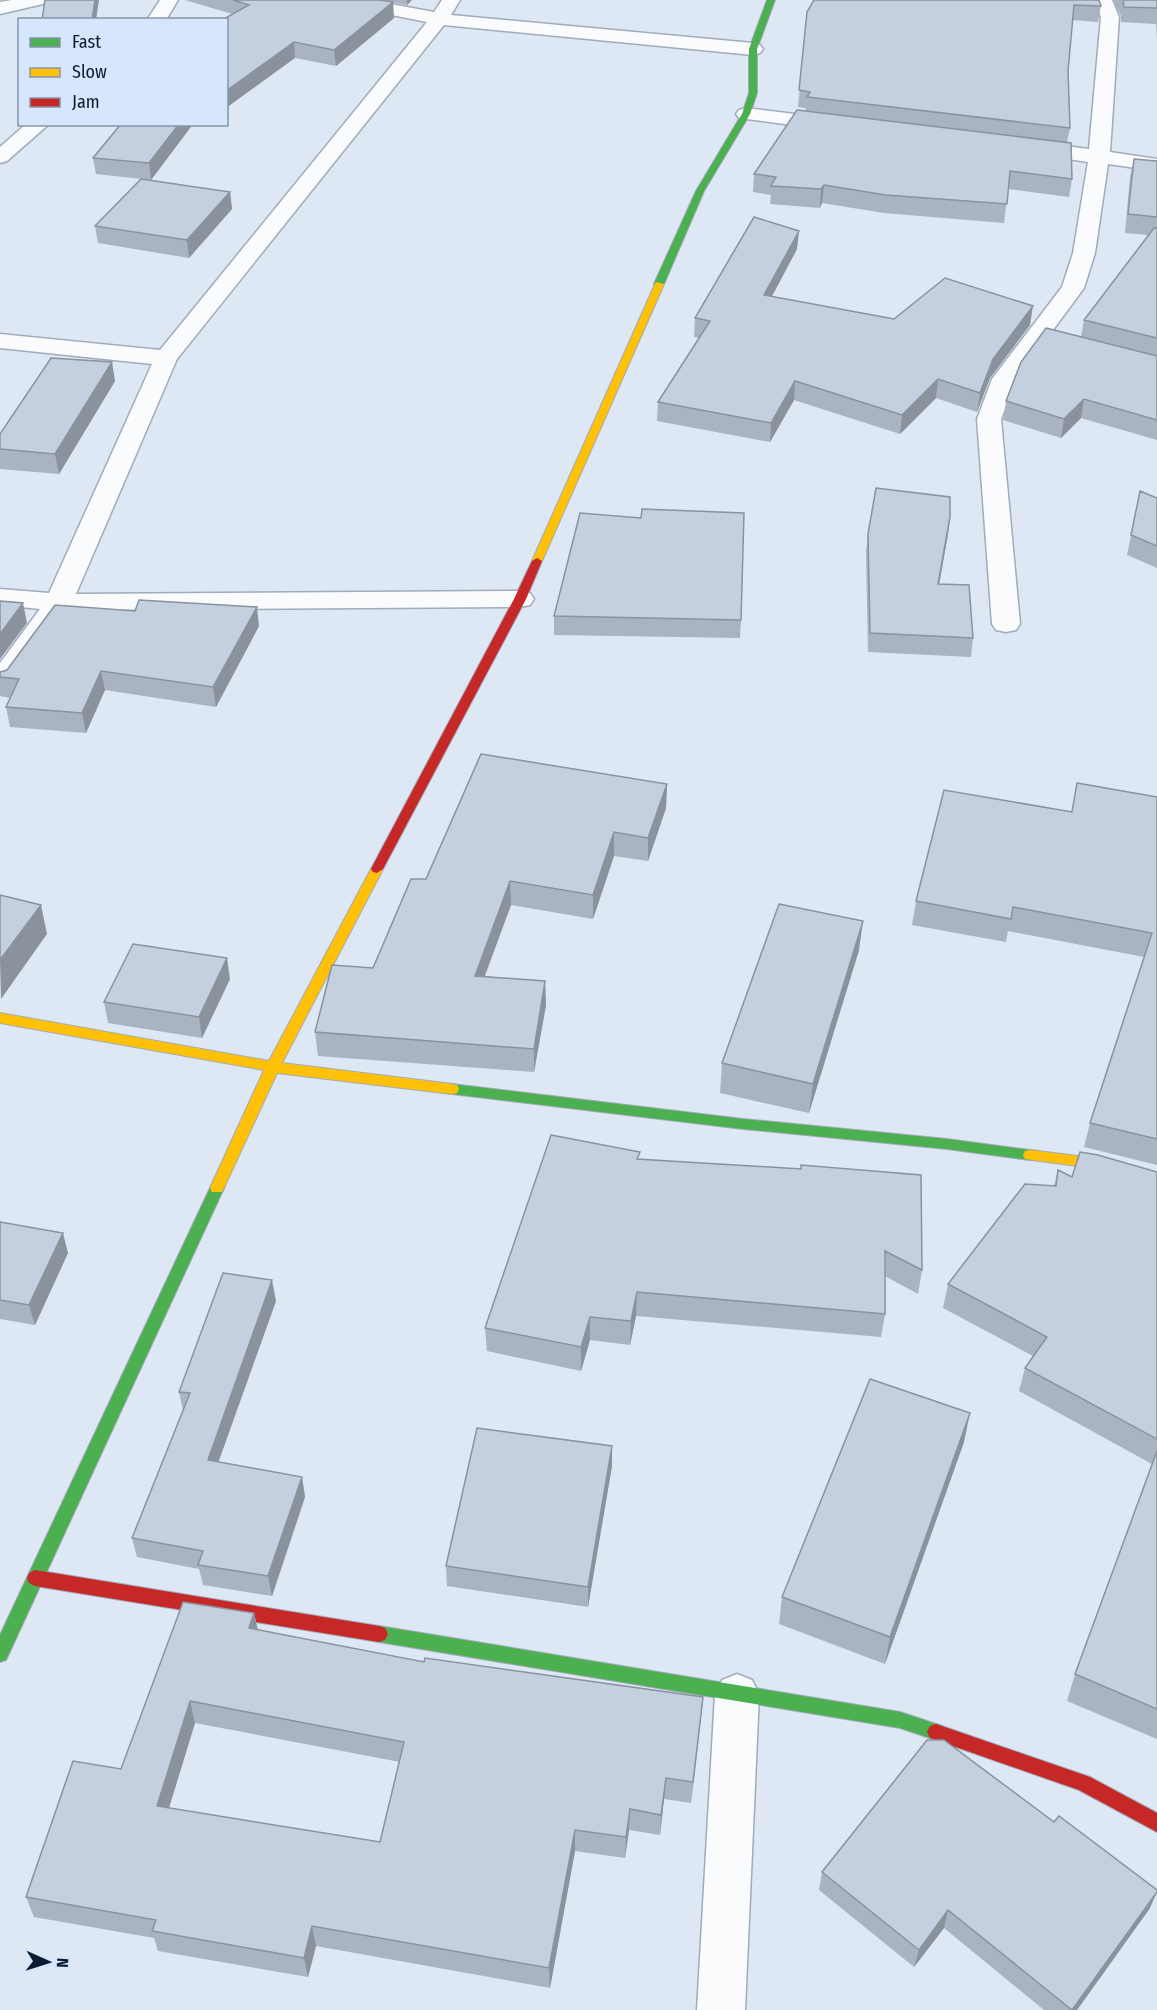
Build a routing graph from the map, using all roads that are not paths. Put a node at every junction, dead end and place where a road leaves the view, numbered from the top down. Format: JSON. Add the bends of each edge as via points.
{"nodes":[{"id":1,"x":37,"y":0,"type":"edge"},
{"id":2,"x":169,"y":0,"type":"edge"},
{"id":3,"x":341,"y":0,"type":"edge"},
{"id":4,"x":771,"y":0,"type":"edge"},
{"id":5,"x":1103,"y":0,"type":"edge"},
{"id":6,"x":0,"y":8,"type":"edge"},
{"id":7,"x":445,"y":10,"type":"edge"},
{"id":8,"x":157,"y":18,"type":"edge"},
{"id":9,"x":753,"y":50,"type":"junction"},
{"id":10,"x":746,"y":114,"type":"junction"},
{"id":11,"x":37,"y":126,"type":"edge"},
{"id":12,"x":852,"y":127,"type":"edge"},
{"id":13,"x":1004,"y":145,"type":"edge"},
{"id":14,"x":1099,"y":156,"type":"junction"},
{"id":15,"x":0,"y":157,"type":"edge"},
{"id":16,"x":1157,"y":165,"type":"edge"},
{"id":17,"x":0,"y":341,"type":"edge"},
{"id":18,"x":165,"y":358,"type":"junction"},
{"id":19,"x":0,"y":597,"type":"edge"},
{"id":20,"x":520,"y":599,"type":"junction"},
{"id":21,"x":59,"y":602,"type":"junction"},
{"id":22,"x":1006,"y":624,"type":"dead end"},
{"id":23,"x":0,"y":682,"type":"edge"},
{"id":24,"x":0,"y":1018,"type":"edge"},
{"id":25,"x":273,"y":1067,"type":"junction"},
{"id":26,"x":1157,"y":1181,"type":"edge"},
{"id":27,"x":35,"y":1578,"type":"junction"},
{"id":28,"x":0,"y":1654,"type":"edge"},
{"id":29,"x":737,"y":1694,"type":"junction"},
{"id":30,"x":1157,"y":1823,"type":"edge"},
{"id":31,"x":721,"y":2010,"type":"edge"}],
"edges":[{"from":1,"to":6,"type":"street"},
{"from":2,"to":8,"type":"street"},
{"from":3,"to":7,"type":"street"},
{"from":4,"to":9,"type":"street"},
{"from":5,"to":14,"type":"street","via":[[1110,17]]},
{"from":7,"to":9,"type":"street"},
{"from":7,"to":18,"type":"street"},
{"from":9,"to":10,"type":"street","via":[[753,93]]},
{"from":10,"to":12,"type":"street"},
{"from":10,"to":20,"type":"street","via":[[700,191]]},
{"from":11,"to":15,"type":"street"},
{"from":13,"to":14,"type":"street"},
{"from":14,"to":16,"type":"street"},
{"from":14,"to":22,"type":"street","via":[[1084,253],[1073,288],[1047,339],[1004,379],[989,419]]},
{"from":17,"to":18,"type":"street"},
{"from":18,"to":21,"type":"street"},
{"from":19,"to":21,"type":"street"},
{"from":20,"to":21,"type":"street"},
{"from":20,"to":25,"type":"street"},
{"from":21,"to":23,"type":"street"},
{"from":24,"to":25,"type":"street"},
{"from":25,"to":26,"type":"street","via":[[731,1123],[947,1144],[1093,1163]]},
{"from":25,"to":27,"type":"street"},
{"from":27,"to":28,"type":"street"},
{"from":27,"to":29,"type":"street"},
{"from":29,"to":30,"type":"street","via":[[900,1720],[1084,1782]]},
{"from":29,"to":31,"type":"street"}]}
